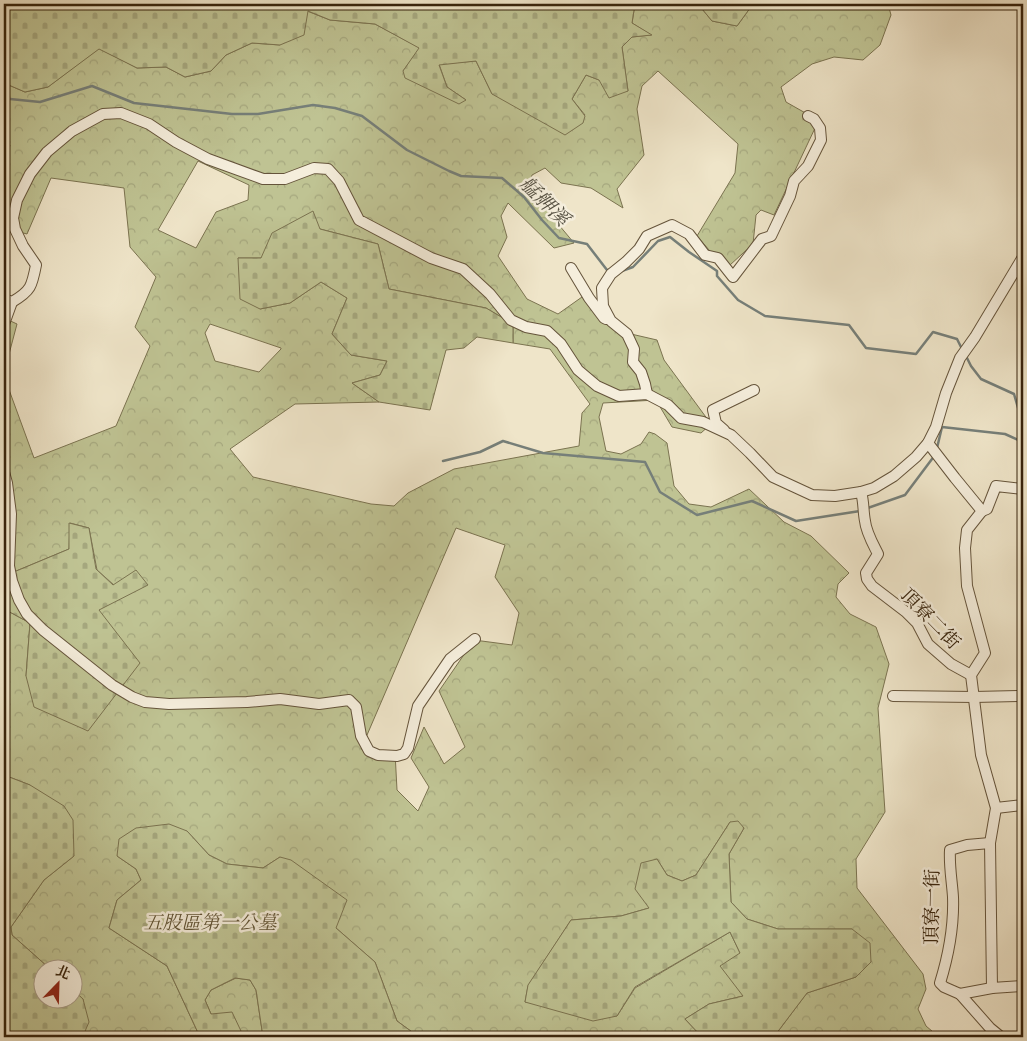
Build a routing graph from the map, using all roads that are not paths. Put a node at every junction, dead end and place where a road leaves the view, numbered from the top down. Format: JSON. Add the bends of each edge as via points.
{"nodes":[{"id":1,"x":808,"y":116,"type":"dead end"},
{"id":2,"x":1023,"y":257,"type":"edge"},
{"id":3,"x":571,"y":268,"type":"dead end"},
{"id":4,"x":8,"y":301,"type":"edge"},
{"id":5,"x":611,"y":322,"type":"junction"},
{"id":6,"x":4,"y":324,"type":"edge"},
{"id":7,"x":754,"y":390,"type":"dead end"},
{"id":8,"x":647,"y":394,"type":"junction"},
{"id":9,"x":730,"y":435,"type":"junction"},
{"id":10,"x":928,"y":443,"type":"junction"},
{"id":11,"x":4,"y":472,"type":"edge"},
{"id":12,"x":1023,"y":489,"type":"edge"},
{"id":13,"x":863,"y":497,"type":"junction"},
{"id":14,"x":982,"y":511,"type":"junction"},
{"id":15,"x":475,"y":639,"type":"dead end"},
{"id":16,"x":971,"y":675,"type":"junction"},
{"id":17,"x":894,"y":696,"type":"dead end"},
{"id":18,"x":1023,"y":696,"type":"edge"},
{"id":19,"x":974,"y":697,"type":"junction"},
{"id":20,"x":1023,"y":805,"type":"edge"},
{"id":21,"x":996,"y":808,"type":"junction"},
{"id":22,"x":990,"y":843,"type":"junction"},
{"id":23,"x":1023,"y":986,"type":"edge"},
{"id":24,"x":992,"y":988,"type":"junction"},
{"id":25,"x":960,"y":994,"type":"junction"},
{"id":26,"x":1001,"y":1037,"type":"edge"}],
"edges":[{"from":1,"to":5,"type":"street","via":[[820,128],[821,140],[808,166],[794,180],[790,196],[770,236],[762,239],[733,277],[718,258],[705,255],[689,234],[672,225],[647,236],[602,288],[603,306]]},
{"from":2,"to":10,"type":"street","via":[[960,358]]},
{"from":3,"to":5,"type":"street","via":[[594,305]]},
{"from":4,"to":6,"type":"street"},
{"from":4,"to":8,"type":"street","via":[[25,295],[33,281],[36,264],[23,246],[14,218],[17,200],[30,174],[47,152],[72,131],[103,114],[121,112],[149,124],[208,159],[263,178],[285,179],[314,168],[328,169],[339,181],[359,220],[431,258],[463,269],[490,294],[511,320],[526,327],[546,330],[561,344],[578,370],[597,386],[619,396]]},
{"from":5,"to":8,"type":"street","via":[[626,334],[634,349],[633,362],[641,372]]},
{"from":7,"to":9,"type":"street","via":[[713,410],[716,423]]},
{"from":8,"to":9,"type":"street","via":[[668,405],[681,418],[703,422]]},
{"from":9,"to":13,"type":"street","via":[[773,477],[812,495]]},
{"from":10,"to":13,"type":"street","via":[[894,476]]},
{"from":10,"to":14,"type":"street"},
{"from":11,"to":15,"type":"street","via":[[11,514],[9,566],[14,587],[27,614],[112,685],[146,702],[169,704],[280,699],[319,704],[349,700],[356,707],[361,736],[369,751],[378,756],[397,756],[408,748],[418,706],[450,659]]},
{"from":12,"to":14,"type":"street","name":"頂寮二街","via":[[996,486],[987,509]]},
{"from":13,"to":16,"type":"street","name":"頂寮二街","via":[[865,522],[878,554],[866,573],[867,579],[917,623],[928,644],[951,664]]},
{"from":14,"to":16,"type":"street","name":"頂寮二街","via":[[966,530],[967,586],[985,653]]},
{"from":16,"to":19,"type":"street"},
{"from":17,"to":19,"type":"street"},
{"from":18,"to":19,"type":"street"},
{"from":19,"to":21,"type":"street","via":[[981,754]]},
{"from":20,"to":21,"type":"street"},
{"from":21,"to":22,"type":"street"},
{"from":22,"to":24,"type":"street"},
{"from":22,"to":25,"type":"street","name":"頂寮一街","via":[[950,850],[952,920],[940,983]]},
{"from":23,"to":24,"type":"street"},
{"from":24,"to":25,"type":"street"},
{"from":25,"to":26,"type":"street","name":"頂寮一街"}]}
